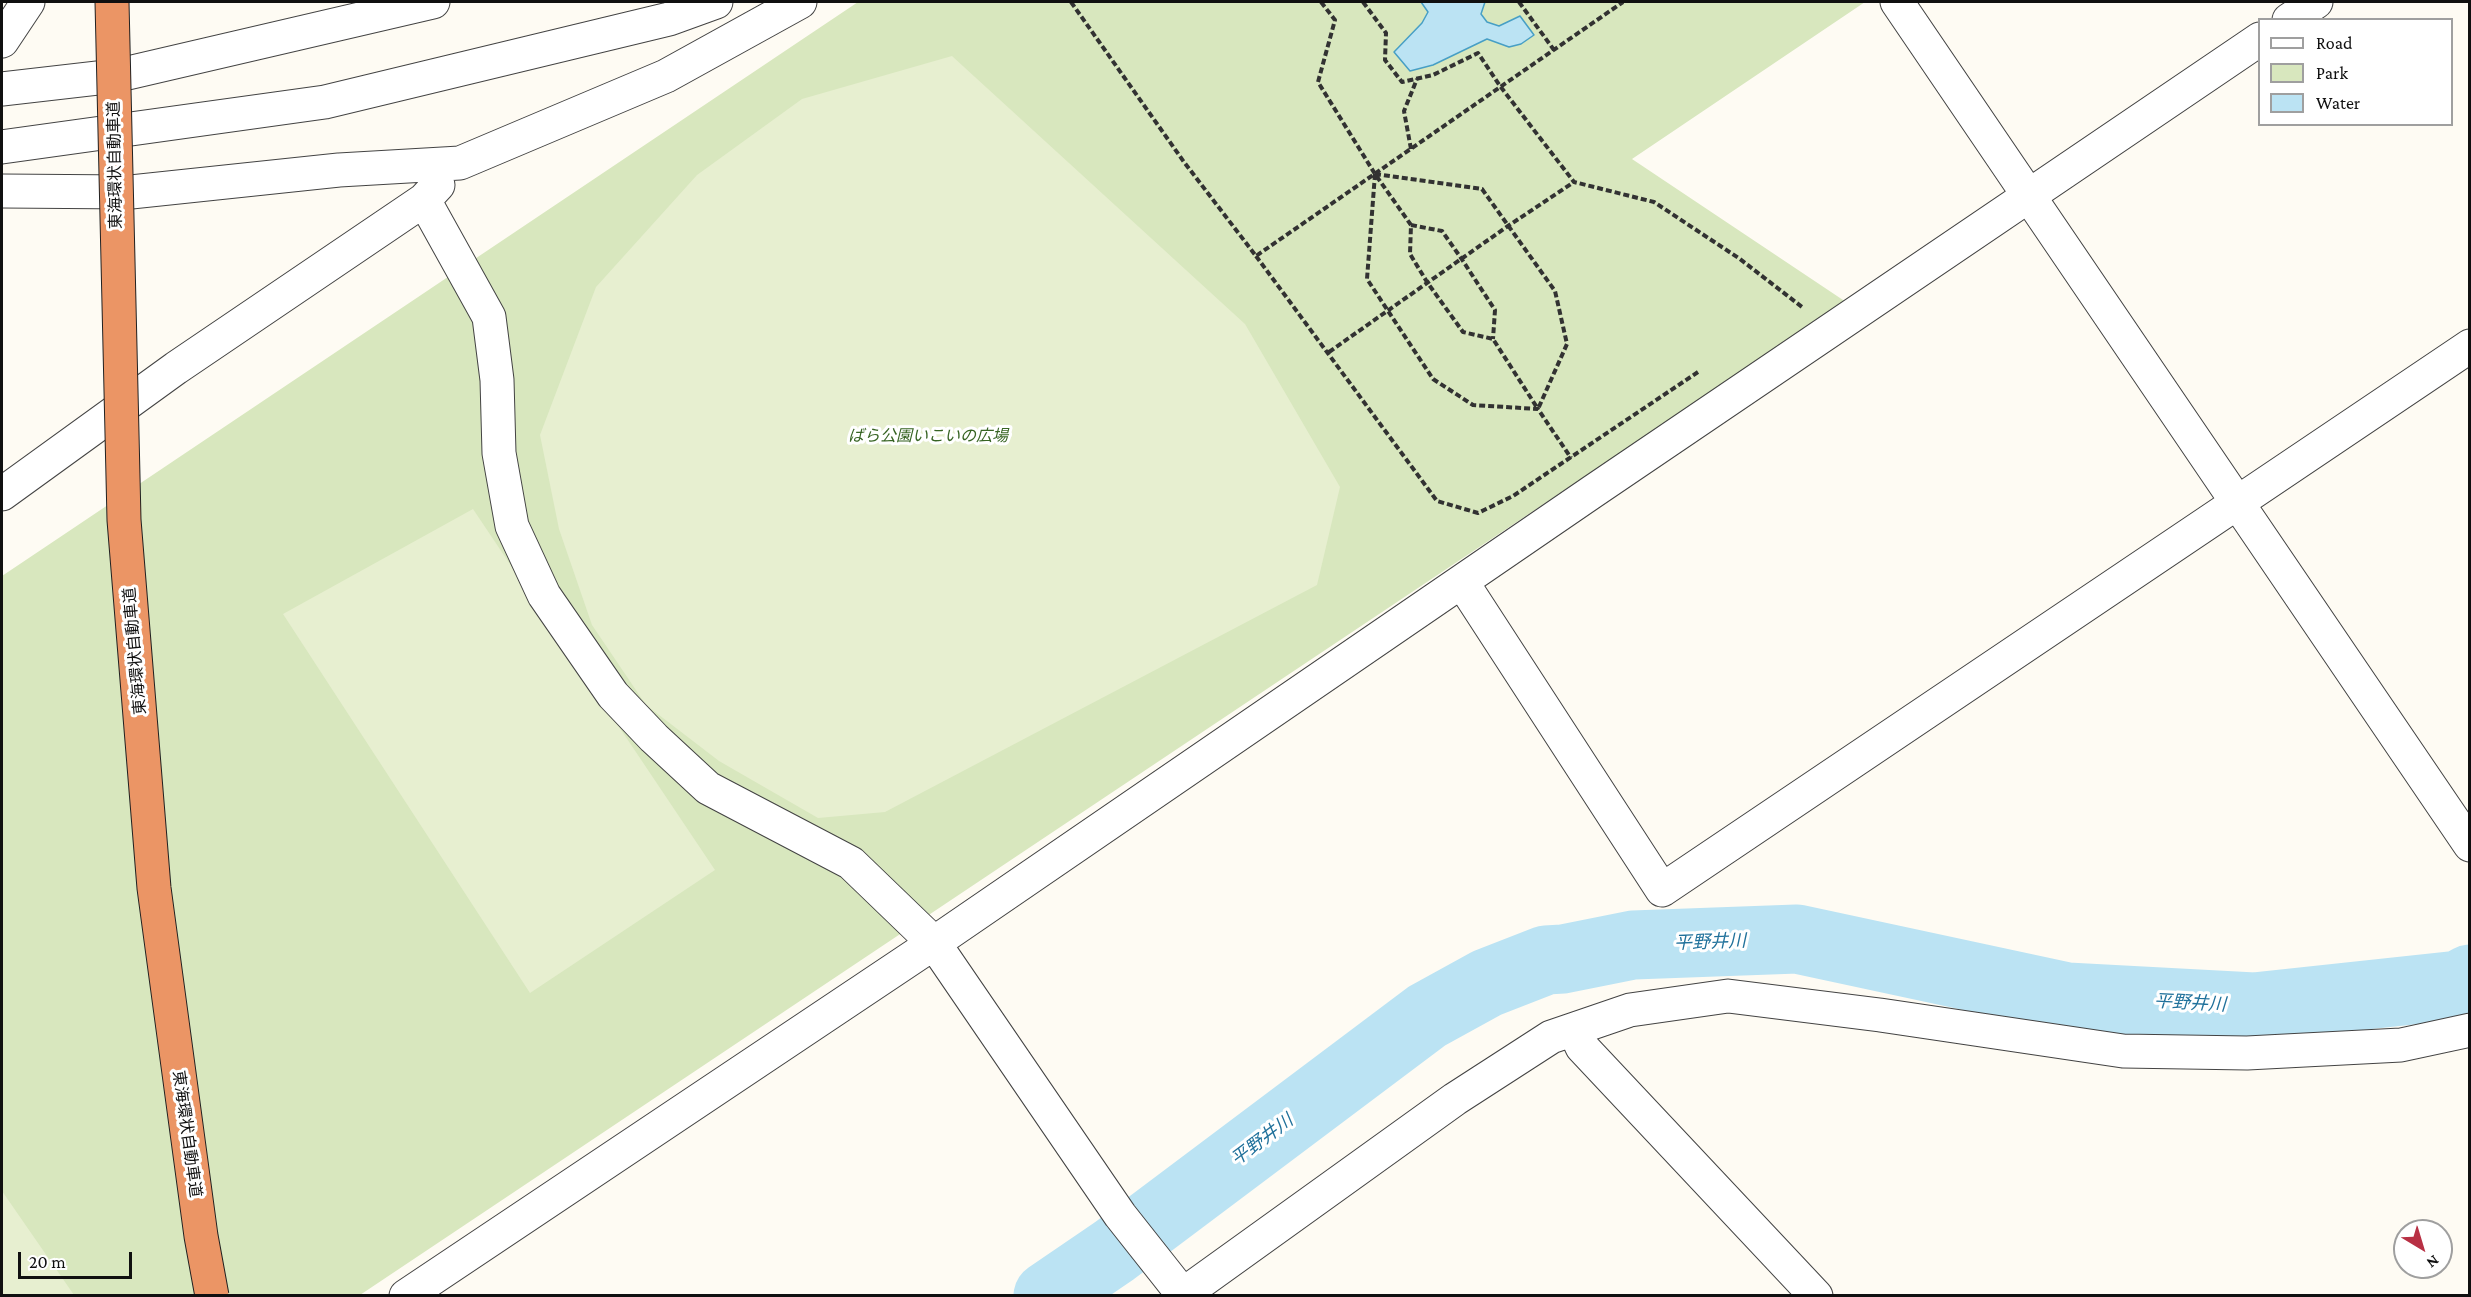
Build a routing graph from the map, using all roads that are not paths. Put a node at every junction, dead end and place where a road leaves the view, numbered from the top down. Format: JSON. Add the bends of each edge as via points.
{"nodes":[{"id":1,"x":28,"y":2,"type":"edge"},
{"id":2,"x":112,"y":2,"type":"edge"},
{"id":3,"x":433,"y":2,"type":"edge"},
{"id":4,"x":716,"y":2,"type":"edge"},
{"id":5,"x":800,"y":2,"type":"edge"},
{"id":6,"x":1898,"y":2,"type":"edge"},
{"id":7,"x":2316,"y":2,"type":"edge"},
{"id":8,"x":2292,"y":18,"type":"edge"},
{"id":9,"x":2258,"y":40,"type":"edge"},
{"id":10,"x":2,"y":41,"type":"edge"},
{"id":11,"x":2,"y":89,"type":"edge"},
{"id":12,"x":2,"y":147,"type":"edge"},
{"id":13,"x":460,"y":164,"type":"junction"},
{"id":14,"x":2,"y":191,"type":"edge"},
{"id":15,"x":2030,"y":196,"type":"junction"},
{"id":16,"x":424,"y":200,"type":"junction"},
{"id":17,"x":2469,"y":346,"type":"edge"},
{"id":18,"x":2,"y":494,"type":"edge"},
{"id":19,"x":2236,"y":502,"type":"junction"},
{"id":20,"x":1462,"y":582,"type":"junction"},
{"id":21,"x":2469,"y":845,"type":"edge"},
{"id":22,"x":934,"y":943,"type":"junction"},
{"id":23,"x":1574,"y":1030,"type":"junction"},
{"id":24,"x":2469,"y":1030,"type":"edge"},
{"id":25,"x":1180,"y":1291,"type":"edge"},
{"id":26,"x":212,"y":1296,"type":"edge"},
{"id":27,"x":406,"y":1296,"type":"edge"},
{"id":28,"x":1816,"y":1296,"type":"edge"}],
"edges":[{"from":1,"to":10,"type":"street"},
{"from":2,"to":26,"type":"highway","name":"東海環状自動車道","bridge":true,"via":[[124,519],[154,888]]},
{"from":3,"to":11,"type":"street","via":[[115,76]]},
{"from":4,"to":12,"type":"street","via":[[669,19],[325,102]]},
{"from":5,"to":13,"type":"street","via":[[666,76]]},
{"from":6,"to":15,"type":"street"},
{"from":7,"to":8,"type":"street"},
{"from":9,"to":15,"type":"street"},
{"from":13,"to":14,"type":"street","via":[[339,170],[131,192]]},
{"from":13,"to":16,"type":"street"},
{"from":15,"to":19,"type":"street"},
{"from":15,"to":20,"type":"street"},
{"from":16,"to":18,"type":"street","via":[[176,368]]},
{"from":16,"to":22,"type":"street","via":[[489,317],[497,380],[499,453],[512,526],[544,595],[613,694],[708,788],[851,863]]},
{"from":17,"to":19,"type":"street"},
{"from":19,"to":20,"type":"street","via":[[1662,890]]},
{"from":19,"to":21,"type":"street"},
{"from":20,"to":22,"type":"street"},
{"from":22,"to":25,"type":"street","via":[[1120,1215]]},
{"from":22,"to":27,"type":"street"},
{"from":23,"to":24,"type":"street","via":[[1630,1010],[1728,996],[2123,1051],[2247,1053],[2390,1046]]},
{"from":23,"to":25,"type":"street","via":[[1551,1037],[1455,1099]]},
{"from":23,"to":28,"type":"street","via":[[1582,1047]]}]}
